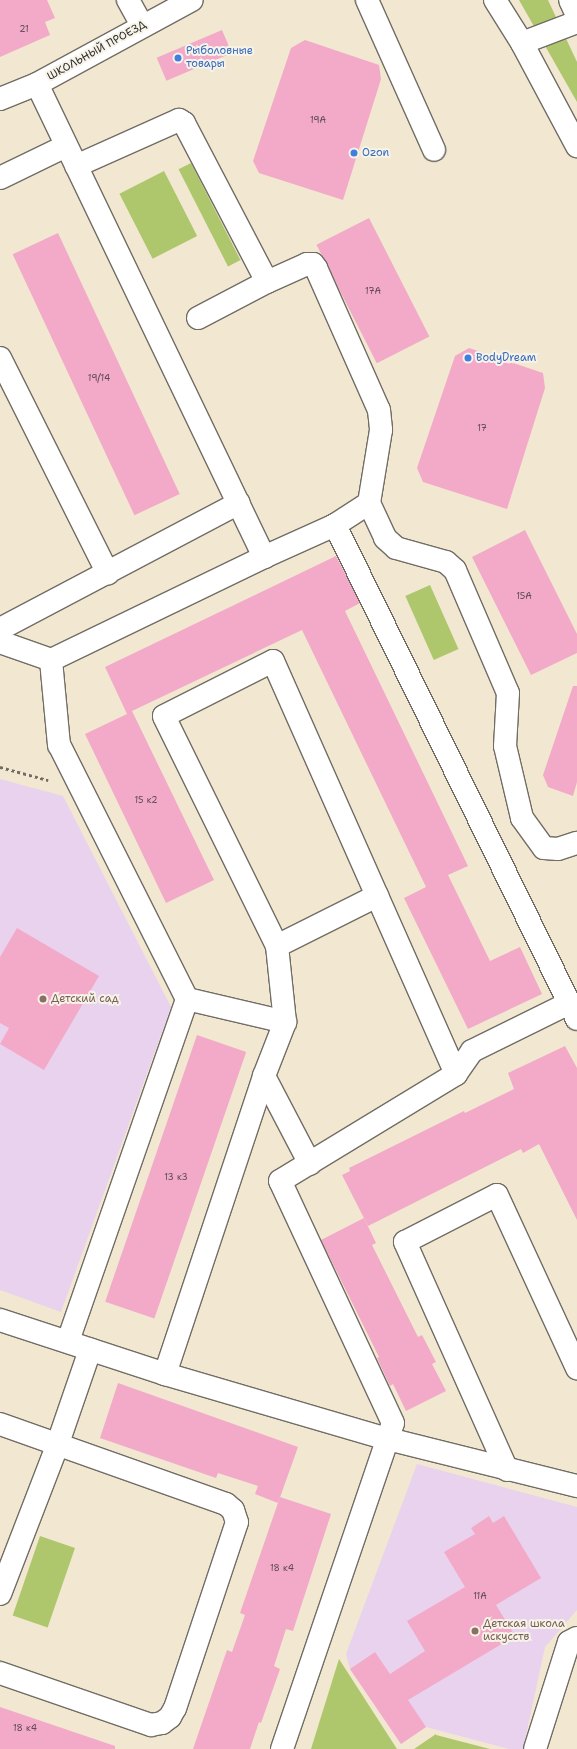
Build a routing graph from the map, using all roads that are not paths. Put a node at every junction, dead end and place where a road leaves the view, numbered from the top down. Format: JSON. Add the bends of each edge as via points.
{"nodes":[{"id":1,"x":128,"y":0,"type":"edge"},
{"id":2,"x":192,"y":0,"type":"edge"},
{"id":3,"x":368,"y":0,"type":"edge"},
{"id":4,"x":495,"y":0,"type":"edge"},
{"id":5,"x":570,"y":0,"type":"edge"},
{"id":6,"x":577,"y":15,"type":"edge"},
{"id":7,"x":577,"y":22,"type":"edge"},
{"id":8,"x":142,"y":25,"type":"junction"},
{"id":9,"x":522,"y":43,"type":"junction"},
{"id":10,"x":37,"y":84,"type":"junction"},
{"id":11,"x":0,"y":99,"type":"edge"},
{"id":12,"x":66,"y":146,"type":"junction"},
{"id":13,"x":577,"y":146,"type":"edge"},
{"id":14,"x":434,"y":150,"type":"dead end"},
{"id":15,"x":76,"y":166,"type":"junction"},
{"id":16,"x":0,"y":178,"type":"edge"},
{"id":17,"x":267,"y":282,"type":"junction"},
{"id":18,"x":198,"y":318,"type":"dead end"},
{"id":19,"x":0,"y":358,"type":"edge"},
{"id":20,"x":239,"y":503,"type":"junction"},
{"id":21,"x":369,"y":503,"type":"junction"},
{"id":22,"x":335,"y":525,"type":"junction"},
{"id":23,"x":264,"y":557,"type":"junction"},
{"id":24,"x":108,"y":574,"type":"junction"},
{"id":25,"x":0,"y":629,"type":"edge"},
{"id":26,"x":0,"y":642,"type":"edge"},
{"id":27,"x":51,"y":660,"type":"junction"},
{"id":28,"x":577,"y":842,"type":"edge"},
{"id":29,"x":377,"y":896,"type":"junction"},
{"id":30,"x":277,"y":946,"type":"junction"},
{"id":31,"x":187,"y":999,"type":"junction"},
{"id":32,"x":573,"y":1011,"type":"edge"},
{"id":33,"x":285,"y":1022,"type":"junction"},
{"id":34,"x":456,"y":1074,"type":"junction"},
{"id":35,"x":264,"y":1076,"type":"junction"},
{"id":36,"x":310,"y":1164,"type":"junction"},
{"id":37,"x":0,"y":1320,"type":"edge"},
{"id":38,"x":68,"y":1342,"type":"junction"},
{"id":39,"x":90,"y":1350,"type":"junction"},
{"id":40,"x":577,"y":1368,"type":"edge"},
{"id":41,"x":165,"y":1374,"type":"junction"},
{"id":42,"x":0,"y":1424,"type":"edge"},
{"id":43,"x":388,"y":1439,"type":"junction"},
{"id":44,"x":58,"y":1446,"type":"junction"},
{"id":45,"x":507,"y":1470,"type":"junction"},
{"id":46,"x":577,"y":1486,"type":"edge"},
{"id":47,"x":0,"y":1594,"type":"edge"},
{"id":48,"x":577,"y":1638,"type":"edge"},
{"id":49,"x":0,"y":1673,"type":"edge"},
{"id":50,"x":282,"y":1749,"type":"edge"},
{"id":51,"x":535,"y":1749,"type":"edge"}],
"edges":[{"from":1,"to":8,"type":"main road"},
{"from":2,"to":8,"type":"main road","name":"ШКОЛЬНЫЙ ПРОЕЗД"},
{"from":3,"to":14,"type":"main road"},
{"from":4,"to":9,"type":"main road"},
{"from":5,"to":6,"type":"main road"},
{"from":7,"to":9,"type":"main road"},
{"from":8,"to":10,"type":"main road","name":"ШКОЛЬНЫЙ ПРОЕЗД"},
{"from":9,"to":13,"type":"main road"},
{"from":10,"to":11,"type":"main road","name":"ШКОЛЬНЫЙ ПРОЕЗД"},
{"from":10,"to":12,"type":"main road"},
{"from":12,"to":15,"type":"main road"},
{"from":12,"to":16,"type":"main road"},
{"from":15,"to":17,"type":"main road","via":[[172,122],[184,123]]},
{"from":15,"to":20,"type":"main road"},
{"from":17,"to":18,"type":"main road"},
{"from":17,"to":21,"type":"main road","via":[[307,264],[313,264],[316,268],[379,410],[381,430]]},
{"from":19,"to":24,"type":"main road"},
{"from":20,"to":23,"type":"main road"},
{"from":20,"to":24,"type":"main road"},
{"from":21,"to":22,"type":"main road"},
{"from":21,"to":28,"type":"main road","via":[[389,544],[446,562],[455,570],[508,693],[504,746],[522,818],[544,848],[558,849]]},
{"from":22,"to":23,"type":"main road"},
{"from":22,"to":32,"type":"main road"},
{"from":23,"to":27,"type":"main road"},
{"from":24,"to":25,"type":"main road"},
{"from":26,"to":27,"type":"main road"},
{"from":27,"to":31,"type":"main road","via":[[59,745]]},
{"from":29,"to":30,"type":"main road"},
{"from":29,"to":30,"type":"main road","via":[[273,661],[164,716]]},
{"from":29,"to":34,"type":"main road"},
{"from":30,"to":33,"type":"main road"},
{"from":31,"to":33,"type":"main road"},
{"from":31,"to":38,"type":"main road"},
{"from":32,"to":34,"type":"main road","via":[[472,1051]]},
{"from":33,"to":35,"type":"main road"},
{"from":34,"to":36,"type":"main road"},
{"from":35,"to":36,"type":"main road"},
{"from":35,"to":41,"type":"main road"},
{"from":36,"to":43,"type":"main road","via":[[280,1181],[393,1423]]},
{"from":37,"to":38,"type":"main road"},
{"from":38,"to":39,"type":"main road"},
{"from":39,"to":41,"type":"main road"},
{"from":39,"to":44,"type":"main road"},
{"from":40,"to":45,"type":"main road","via":[[497,1195],[406,1242]]},
{"from":41,"to":43,"type":"main road"},
{"from":42,"to":44,"type":"main road"},
{"from":43,"to":45,"type":"main road"},
{"from":43,"to":50,"type":"main road"},
{"from":44,"to":47,"type":"main road"},
{"from":44,"to":49,"type":"main road","via":[[226,1504],[236,1516],[236,1530],[175,1708],[170,1717],[162,1723],[150,1725]]},
{"from":45,"to":46,"type":"main road"},
{"from":48,"to":51,"type":"main road","via":[[569,1642]]}]}
